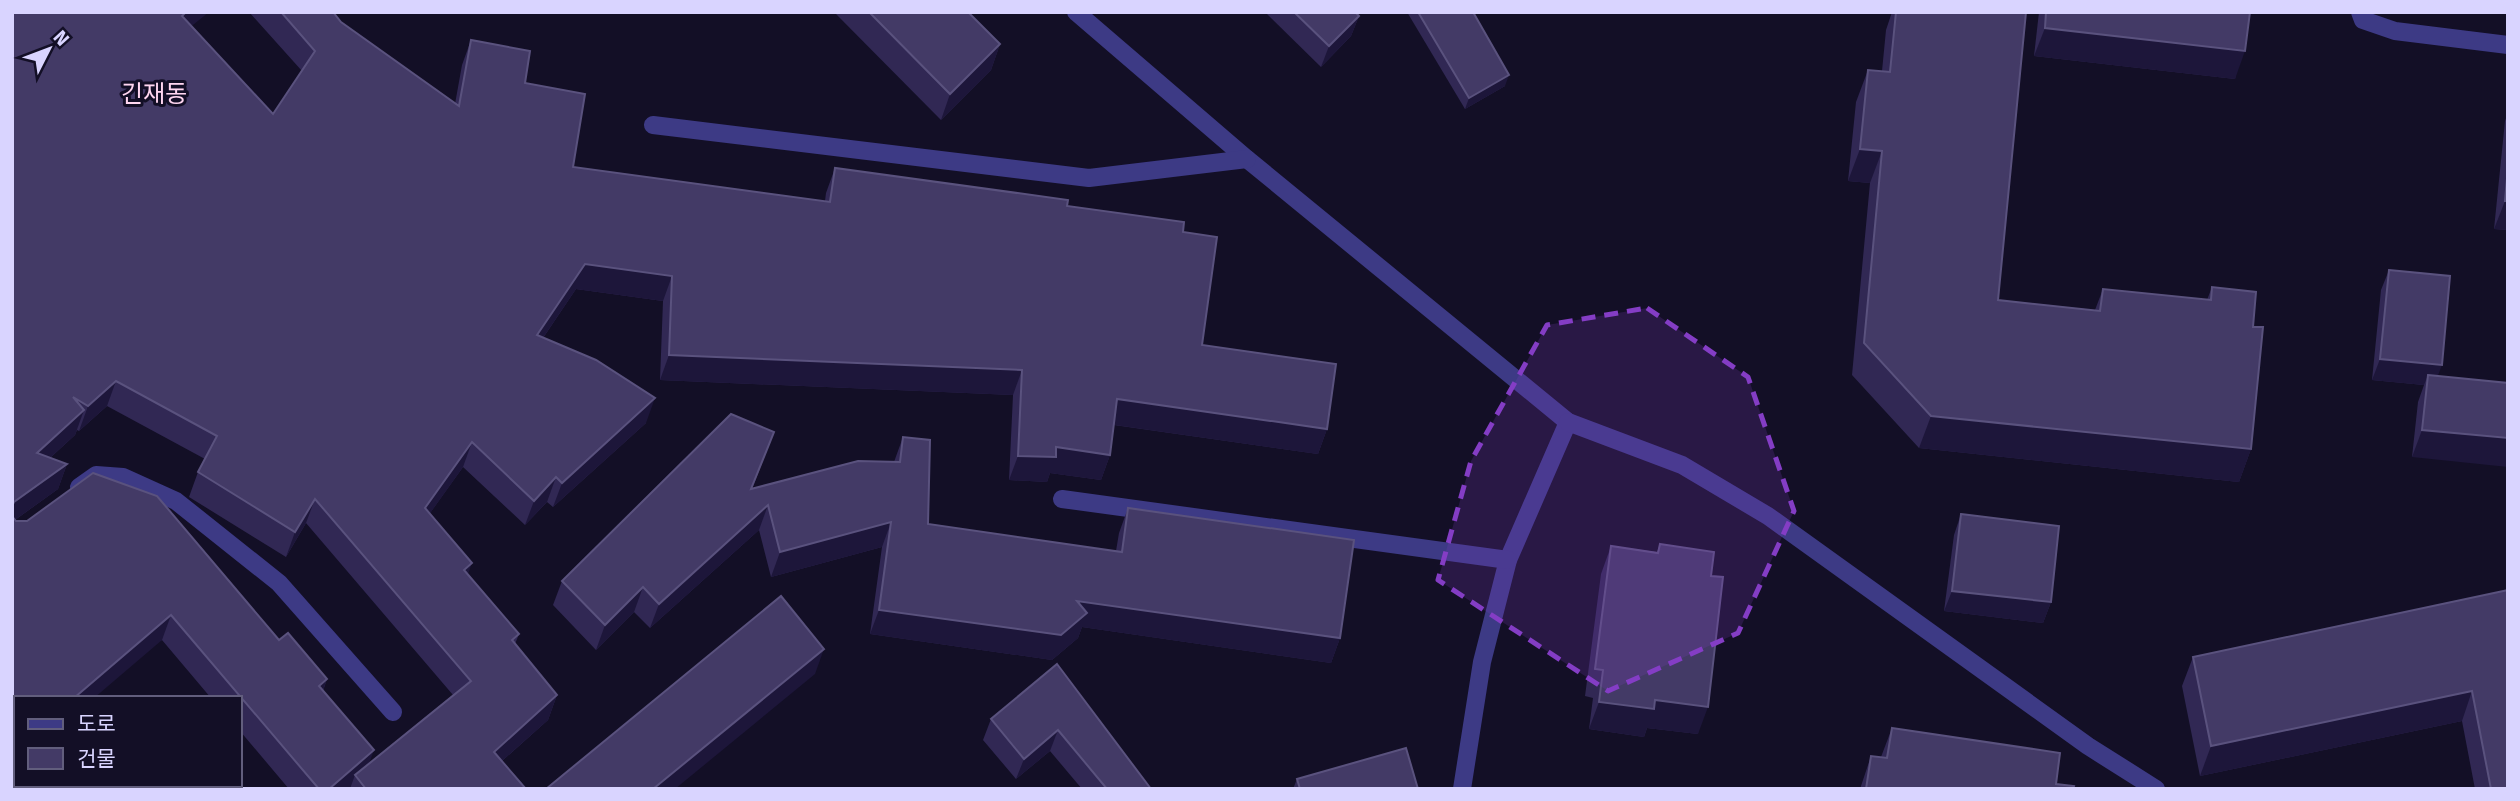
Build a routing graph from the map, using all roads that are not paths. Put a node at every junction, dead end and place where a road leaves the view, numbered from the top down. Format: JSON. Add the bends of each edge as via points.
{"nodes":[{"id":1,"x":1076,"y":12,"type":"edge"},
{"id":2,"x":2360,"y":12,"type":"edge"},
{"id":3,"x":2508,"y":46,"type":"edge"},
{"id":4,"x":653,"y":125,"type":"dead end"},
{"id":5,"x":1247,"y":159,"type":"junction"},
{"id":6,"x":1567,"y":422,"type":"junction"},
{"id":7,"x":64,"y":498,"type":"edge"},
{"id":8,"x":1062,"y":499,"type":"dead end"},
{"id":9,"x":1508,"y":560,"type":"junction"},
{"id":10,"x":393,"y":712,"type":"dead end"},
{"id":11,"x":1462,"y":789,"type":"edge"},
{"id":12,"x":2156,"y":789,"type":"edge"}],
"edges":[{"from":1,"to":5,"type":"street"},
{"from":2,"to":3,"type":"street","via":[[2363,20],[2395,31]]},
{"from":4,"to":5,"type":"street","via":[[1089,178]]},
{"from":5,"to":6,"type":"street"},
{"from":6,"to":9,"type":"street"},
{"from":6,"to":12,"type":"street","via":[[1682,465],[1768,516],[2088,746]]},
{"from":7,"to":10,"type":"street","via":[[96,475],[124,477],[176,501],[279,583]]},
{"from":8,"to":9,"type":"street"},
{"from":9,"to":11,"type":"street","via":[[1482,662]]}]}
